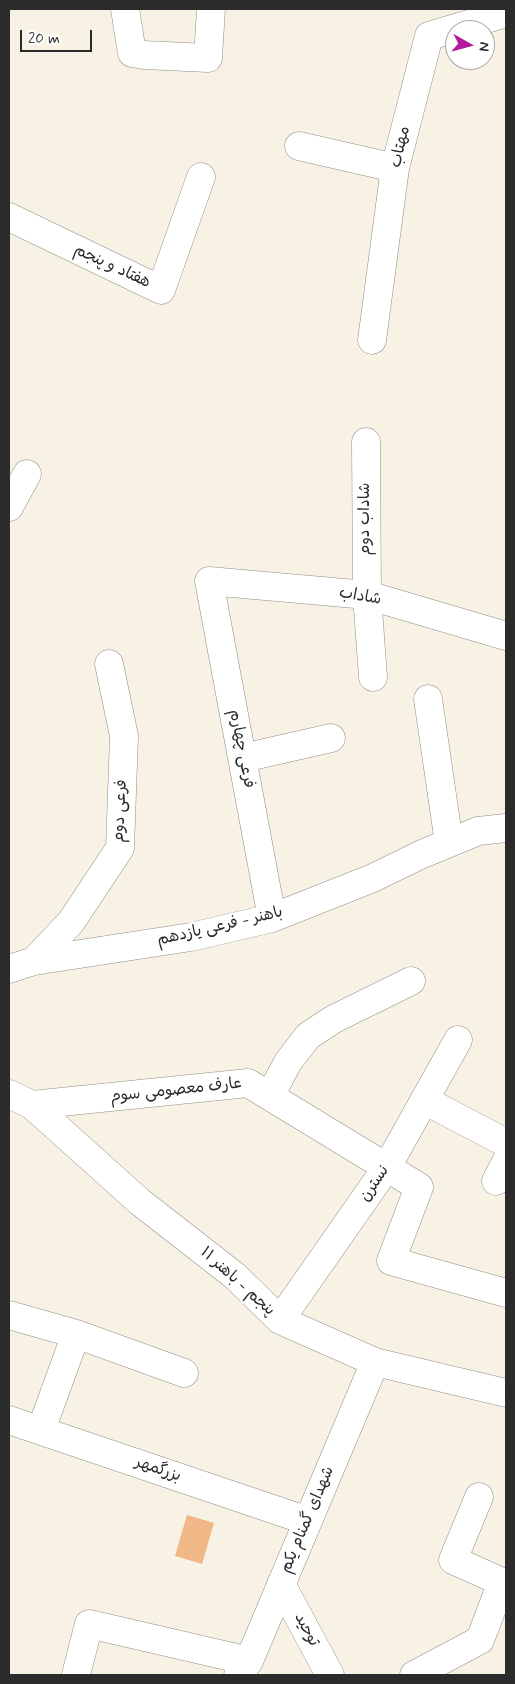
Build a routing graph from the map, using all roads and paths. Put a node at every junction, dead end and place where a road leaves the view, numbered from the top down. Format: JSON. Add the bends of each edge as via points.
{"nodes":[{"id":1,"x":125,"y":9,"type":"edge"},
{"id":2,"x":211,"y":9,"type":"edge"},
{"id":3,"x":506,"y":13,"type":"edge"},
{"id":4,"x":299,"y":146,"type":"dead end"},
{"id":5,"x":395,"y":168,"type":"junction"},
{"id":6,"x":201,"y":177,"type":"dead end"},
{"id":7,"x":9,"y":218,"type":"edge"},
{"id":8,"x":372,"y":340,"type":"dead end"},
{"id":9,"x":366,"y":442,"type":"dead end"},
{"id":10,"x":27,"y":474,"type":"dead end"},
{"id":11,"x":9,"y":507,"type":"edge"},
{"id":12,"x":209,"y":581,"type":"joint"},
{"id":13,"x":367,"y":595,"type":"junction"},
{"id":14,"x":506,"y":636,"type":"edge"},
{"id":15,"x":109,"y":664,"type":"dead end"},
{"id":16,"x":373,"y":677,"type":"dead end"},
{"id":17,"x":428,"y":700,"type":"dead end"},
{"id":18,"x":332,"y":738,"type":"dead end"},
{"id":19,"x":243,"y":758,"type":"junction"},
{"id":20,"x":505,"y":830,"type":"edge"},
{"id":21,"x":449,"y":843,"type":"junction"},
{"id":22,"x":272,"y":918,"type":"junction"},
{"id":23,"x":21,"y":965,"type":"edge"},
{"id":24,"x":411,"y":981,"type":"dead end"},
{"id":25,"x":458,"y":1040,"type":"dead end"},
{"id":26,"x":270,"y":1096,"type":"junction"},
{"id":27,"x":20,"y":1100,"type":"edge"},
{"id":28,"x":424,"y":1100,"type":"junction"},
{"id":29,"x":506,"y":1143,"type":"edge"},
{"id":30,"x":387,"y":1167,"type":"junction"},
{"id":31,"x":506,"y":1293,"type":"edge"},
{"id":32,"x":9,"y":1315,"type":"edge"},
{"id":33,"x":280,"y":1320,"type":"junction"},
{"id":34,"x":76,"y":1334,"type":"junction"},
{"id":35,"x":375,"y":1362,"type":"junction"},
{"id":36,"x":184,"y":1373,"type":"dead end"},
{"id":37,"x":506,"y":1393,"type":"edge"},
{"id":38,"x":9,"y":1420,"type":"edge"},
{"id":39,"x":41,"y":1430,"type":"junction"},
{"id":40,"x":479,"y":1498,"type":"dead end"},
{"id":41,"x":308,"y":1521,"type":"junction"},
{"id":42,"x":281,"y":1584,"type":"junction"},
{"id":43,"x":244,"y":1668,"type":"edge"},
{"id":44,"x":76,"y":1675,"type":"edge"},
{"id":45,"x":330,"y":1675,"type":"edge"},
{"id":46,"x":414,"y":1675,"type":"edge"}],
"edges":[{"from":1,"to":2,"type":"street","via":[[132,52],[208,58]]},
{"from":3,"to":5,"type":"street","name":"مهتاب","via":[[429,36]]},
{"from":4,"to":5,"type":"street"},
{"from":5,"to":8,"type":"street","name":"مهتاب"},
{"from":6,"to":7,"type":"street","name":"هفتاد و پنجم","via":[[161,290]]},
{"from":9,"to":13,"type":"street","name":"شاداب دوم"},
{"from":10,"to":11,"type":"street"},
{"from":12,"to":13,"type":"street","name":"شاداب"},
{"from":12,"to":19,"type":"street","name":"فرعی چهارم"},
{"from":13,"to":14,"type":"street","name":"شاداب"},
{"from":13,"to":16,"type":"street","name":"شاداب دوم"},
{"from":15,"to":23,"type":"street","name":"فرعی دوم","via":[[124,736],[120,848],[71,922]]},
{"from":17,"to":21,"type":"street"},
{"from":18,"to":19,"type":"street"},
{"from":19,"to":22,"type":"street","name":"فرعی چهارم"},
{"from":20,"to":21,"type":"street","name":"باهنر - فرعی یازدهم","via":[[478,831]]},
{"from":21,"to":22,"type":"street","name":"باهنر - فرعی یازدهم"},
{"from":22,"to":23,"type":"street","name":"باهنر - فرعی یازدهم","via":[[191,937]]},
{"from":24,"to":26,"type":"street","via":[[334,1019],[308,1036],[288,1062]]},
{"from":25,"to":28,"type":"street","name":"نسترن"},
{"from":26,"to":27,"type":"street","name":"عارف معصومی سوم","via":[[248,1082]]},
{"from":26,"to":30,"type":"street","name":"عارف معصومی سوم"},
{"from":27,"to":33,"type":"street","name":"پنجم - باهنر ۱۱","via":[[140,1202],[235,1276]]},
{"from":28,"to":29,"type":"street"},
{"from":28,"to":30,"type":"street","name":"نسترن"},
{"from":30,"to":31,"type":"street","name":"عارف معصومی سوم","via":[[419,1187],[392,1261]]},
{"from":30,"to":33,"type":"street","name":"نسترن"},
{"from":32,"to":34,"type":"street"},
{"from":33,"to":35,"type":"street","name":"پنجم - باهنر ۱۱"},
{"from":34,"to":36,"type":"street"},
{"from":34,"to":39,"type":"street"},
{"from":35,"to":37,"type":"street","name":"پنجم - باهنر ۱۱"},
{"from":35,"to":41,"type":"street","name":"شهدای گمنام یکم"},
{"from":38,"to":39,"type":"street","name":"بزرگمهر"},
{"from":39,"to":41,"type":"street","name":"بزرگمهر"},
{"from":40,"to":46,"type":"street","via":[[453,1560],[502,1582],[480,1640]]},
{"from":41,"to":42,"type":"street","name":"شهدای گمنام یکم"},
{"from":42,"to":43,"type":"street","name":"شهدای گمنام یکم"},
{"from":42,"to":45,"type":"street","name":"توحید"},
{"from":43,"to":44,"type":"street","via":[[89,1624]]}]}
